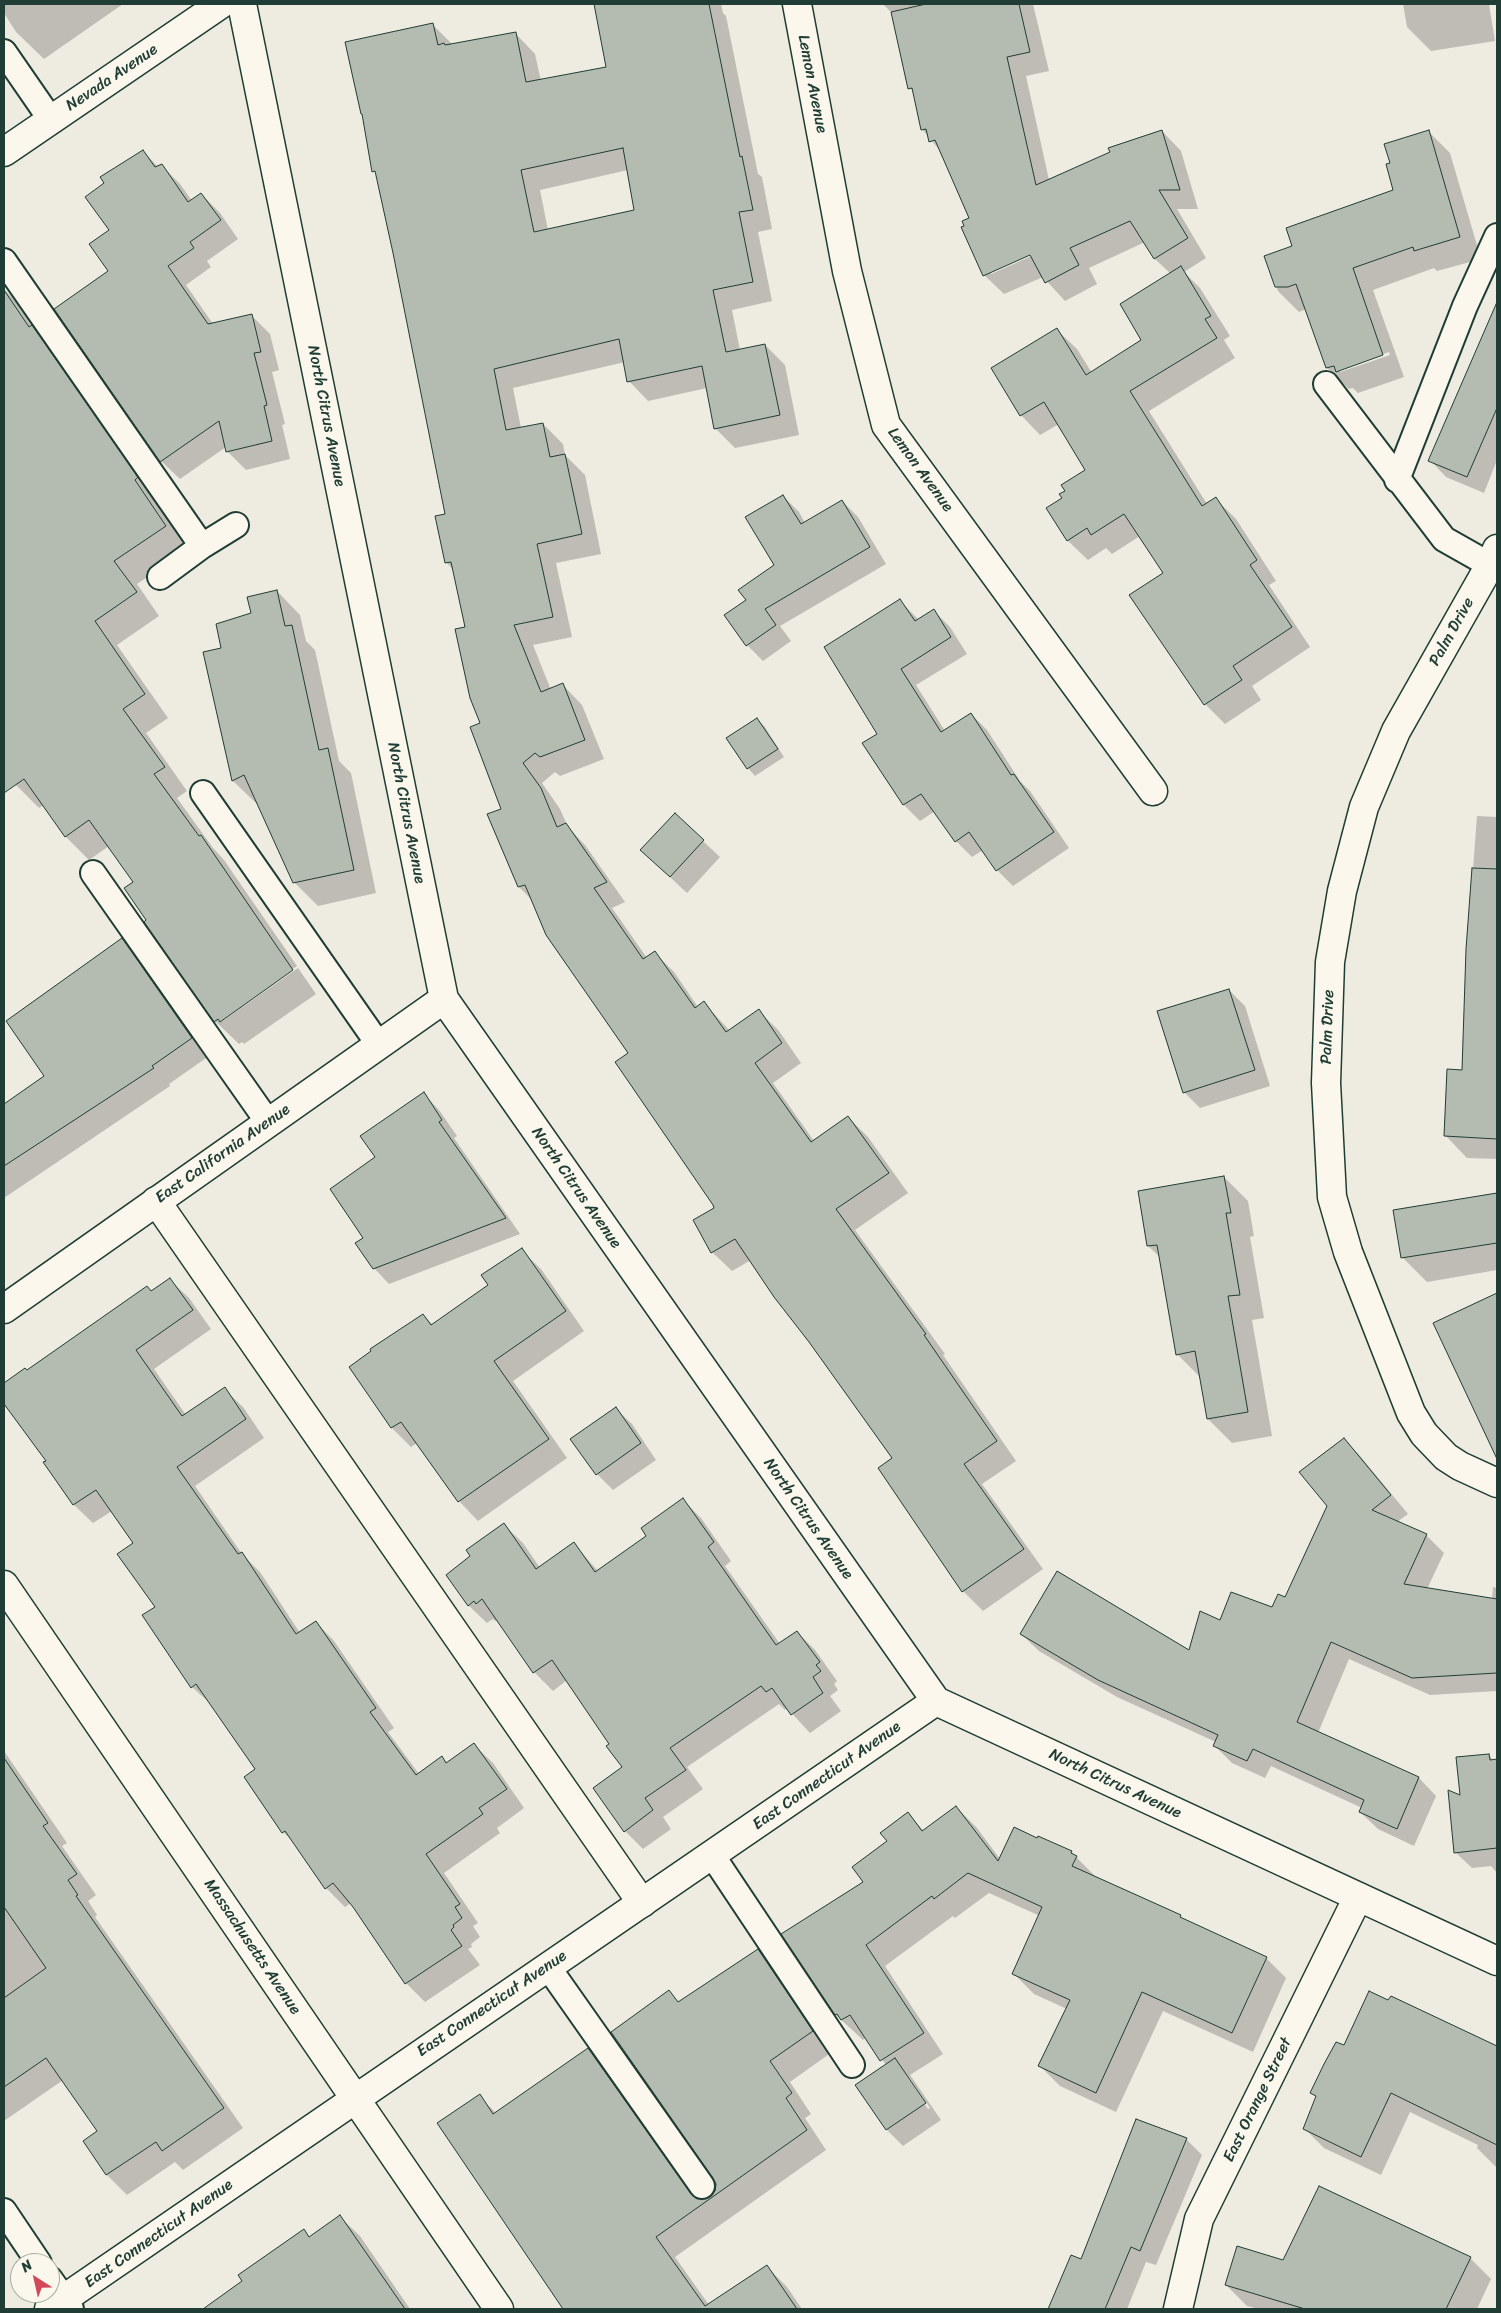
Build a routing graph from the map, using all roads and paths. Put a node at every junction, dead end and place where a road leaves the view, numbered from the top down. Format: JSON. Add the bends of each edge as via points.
{"nodes":[{"id":1,"x":221,"y":4,"type":"edge"},
{"id":2,"x":242,"y":4,"type":"edge"},
{"id":3,"x":797,"y":4,"type":"edge"},
{"id":4,"x":4,"y":52,"type":"edge"},
{"id":5,"x":51,"y":120,"type":"junction"},
{"id":6,"x":4,"y":152,"type":"edge"},
{"id":7,"x":1497,"y":236,"type":"edge"},
{"id":8,"x":4,"y":261,"type":"edge"},
{"id":9,"x":1326,"y":384,"type":"dead end"},
{"id":10,"x":1397,"y":480,"type":"junction"},
{"id":11,"x":236,"y":525,"type":"dead end"},
{"id":12,"x":202,"y":546,"type":"junction"},
{"id":13,"x":1495,"y":561,"type":"edge"},
{"id":14,"x":160,"y":577,"type":"dead end"},
{"id":15,"x":1153,"y":791,"type":"dead end"},
{"id":16,"x":203,"y":794,"type":"dead end"},
{"id":17,"x":94,"y":873,"type":"dead end"},
{"id":18,"x":444,"y":1000,"type":"junction"},
{"id":19,"x":379,"y":1045,"type":"junction"},
{"id":20,"x":268,"y":1122,"type":"junction"},
{"id":21,"x":156,"y":1201,"type":"junction"},
{"id":22,"x":4,"y":1309,"type":"edge"},
{"id":23,"x":1497,"y":1483,"type":"edge"},
{"id":24,"x":4,"y":1585,"type":"edge"},
{"id":25,"x":936,"y":1701,"type":"junction"},
{"id":26,"x":712,"y":1855,"type":"junction"},
{"id":27,"x":1358,"y":1897,"type":"junction"},
{"id":28,"x":642,"y":1903,"type":"junction"},
{"id":29,"x":1497,"y":1961,"type":"edge"},
{"id":30,"x":548,"y":1967,"type":"junction"},
{"id":31,"x":852,"y":2065,"type":"dead end"},
{"id":32,"x":355,"y":2098,"type":"junction"},
{"id":33,"x":702,"y":2186,"type":"dead end"},
{"id":34,"x":4,"y":2211,"type":"edge"},
{"id":35,"x":32,"y":2253,"type":"edge"},
{"id":36,"x":60,"y":2298,"type":"edge"},
{"id":37,"x":499,"y":2309,"type":"edge"},
{"id":38,"x":1178,"y":2309,"type":"edge"}],
"edges":[{"from":1,"to":5,"type":"street","name":"Nevada Avenue"},
{"from":2,"to":18,"type":"street","name":"North Citrus Avenue"},
{"from":3,"to":15,"type":"street","name":"Lemon Avenue","via":[[847,271],[886,425]]},
{"from":4,"to":5,"type":"lane"},
{"from":5,"to":6,"type":"street","name":"Nevada Avenue"},
{"from":7,"to":10,"type":"lane","via":[[1465,306]]},
{"from":8,"to":12,"type":"lane"},
{"from":9,"to":10,"type":"lane"},
{"from":10,"to":13,"type":"lane","via":[[1444,539]]},
{"from":11,"to":12,"type":"lane"},
{"from":12,"to":14,"type":"lane"},
{"from":13,"to":23,"type":"street","name":"Palm Drive","via":[[1396,731],[1364,807],[1342,891],[1330,962],[1326,1083],[1332,1197],[1348,1252],[1411,1413],[1424,1434],[1446,1457]]},
{"from":16,"to":19,"type":"lane"},
{"from":17,"to":20,"type":"lane"},
{"from":18,"to":19,"type":"street","name":"East California Avenue"},
{"from":18,"to":25,"type":"street","name":"North Citrus Avenue"},
{"from":19,"to":20,"type":"street","name":"East California Avenue"},
{"from":20,"to":21,"type":"street","name":"East California Avenue"},
{"from":21,"to":22,"type":"street","name":"East California Avenue"},
{"from":21,"to":28,"type":"street"},
{"from":24,"to":32,"type":"street","name":"Massachusetts Avenue"},
{"from":25,"to":26,"type":"street","name":"East Connecticut Avenue"},
{"from":25,"to":27,"type":"street","name":"North Citrus Avenue"},
{"from":26,"to":28,"type":"street","name":"East Connecticut Avenue"},
{"from":26,"to":31,"type":"lane"},
{"from":27,"to":29,"type":"street","name":"North Citrus Avenue"},
{"from":27,"to":38,"type":"street","name":"East Orange Street","via":[[1199,2219]]},
{"from":28,"to":30,"type":"street","name":"East Connecticut Avenue"},
{"from":30,"to":32,"type":"street","name":"East Connecticut Avenue"},
{"from":30,"to":33,"type":"lane"},
{"from":32,"to":36,"type":"street","name":"East Connecticut Avenue"},
{"from":32,"to":37,"type":"street","name":"Massachusetts Avenue"},
{"from":34,"to":35,"type":"lane"}]}
